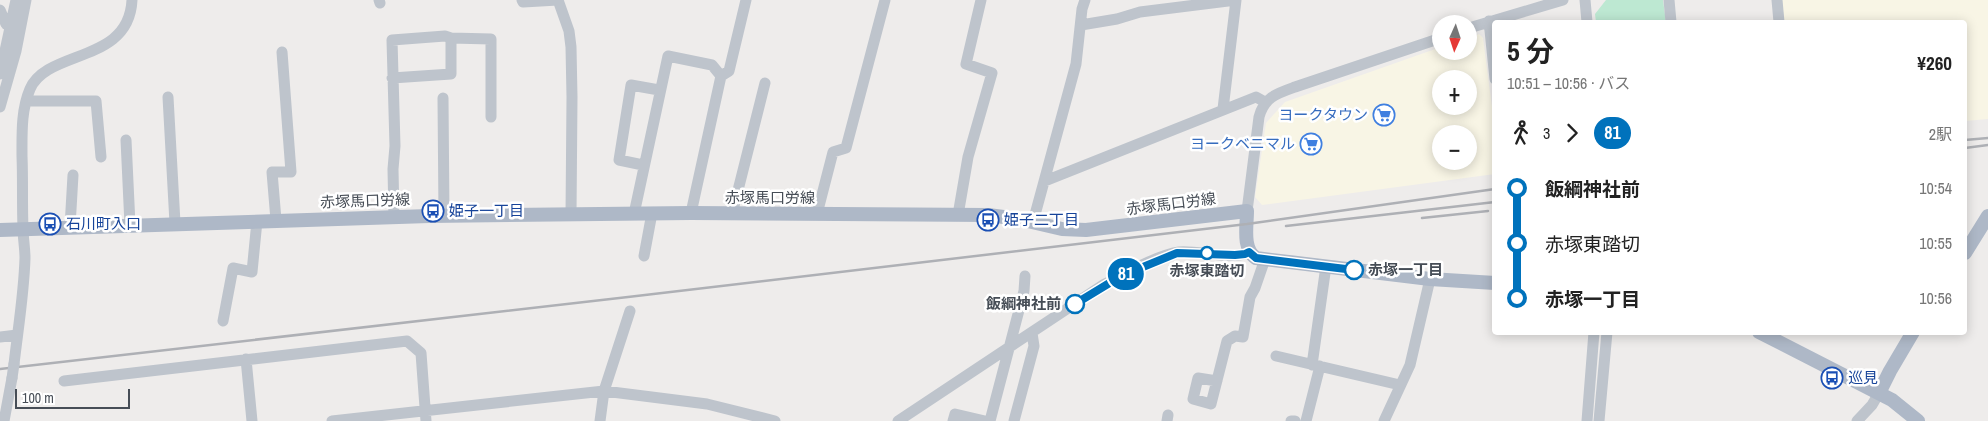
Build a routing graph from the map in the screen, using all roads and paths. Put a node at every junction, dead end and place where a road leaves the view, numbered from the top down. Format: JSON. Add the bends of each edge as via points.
{"nodes":[{"id":1,"x":16,"y":0,"type":"edge"},
{"id":2,"x":26,"y":0,"type":"edge"},
{"id":3,"x":132,"y":0,"type":"edge"},
{"id":4,"x":522,"y":0,"type":"edge"},
{"id":5,"x":558,"y":0,"type":"edge"},
{"id":6,"x":746,"y":0,"type":"edge"},
{"id":7,"x":885,"y":0,"type":"edge"},
{"id":8,"x":981,"y":0,"type":"edge"},
{"id":9,"x":1085,"y":0,"type":"edge"},
{"id":10,"x":1236,"y":0,"type":"edge"},
{"id":11,"x":1562,"y":0,"type":"edge"},
{"id":12,"x":1585,"y":0,"type":"edge"},
{"id":13,"x":1668,"y":0,"type":"edge"},
{"id":14,"x":1777,"y":0,"type":"edge"},
{"id":15,"x":0,"y":10,"type":"edge"},
{"id":16,"x":1492,"y":20,"type":"edge"},
{"id":17,"x":1492,"y":20,"type":"edge"},
{"id":18,"x":1588,"y":20,"type":"edge"},
{"id":19,"x":1671,"y":20,"type":"edge"},
{"id":20,"x":1779,"y":20,"type":"edge"},
{"id":21,"x":1489,"y":21,"type":"junction"},
{"id":22,"x":1080,"y":25,"type":"junction"},
{"id":23,"x":1478,"y":25,"type":"edge"},
{"id":24,"x":16,"y":26,"type":"junction"},
{"id":25,"x":451,"y":38,"type":"junction"},
{"id":26,"x":1432,"y":41,"type":"edge"},
{"id":27,"x":1492,"y":50,"type":"edge"},
{"id":28,"x":282,"y":52,"type":"dead end"},
{"id":29,"x":0,"y":74,"type":"edge"},
{"id":30,"x":721,"y":76,"type":"junction"},
{"id":31,"x":392,"y":78,"type":"junction"},
{"id":32,"x":765,"y":82,"type":"dead end"},
{"id":33,"x":659,"y":90,"type":"junction"},
{"id":34,"x":168,"y":98,"type":"dead end"},
{"id":35,"x":443,"y":98,"type":"dead end"},
{"id":36,"x":26,"y":101,"type":"junction"},
{"id":37,"x":1264,"y":102,"type":"junction"},
{"id":38,"x":0,"y":107,"type":"edge"},
{"id":39,"x":1224,"y":109,"type":"junction"},
{"id":40,"x":491,"y":117,"type":"dead end"},
{"id":41,"x":126,"y":140,"type":"dead end"},
{"id":42,"x":101,"y":157,"type":"dead end"},
{"id":43,"x":644,"y":165,"type":"junction"},
{"id":44,"x":73,"y":175,"type":"dead end"},
{"id":45,"x":1045,"y":181,"type":"junction"},
{"id":46,"x":1247,"y":211,"type":"junction"},
{"id":47,"x":691,"y":213,"type":"junction"},
{"id":48,"x":634,"y":214,"type":"junction"},
{"id":49,"x":652,"y":214,"type":"junction"},
{"id":50,"x":732,"y":214,"type":"junction"},
{"id":51,"x":817,"y":214,"type":"junction"},
{"id":52,"x":571,"y":215,"type":"junction"},
{"id":53,"x":958,"y":215,"type":"junction"},
{"id":54,"x":444,"y":216,"type":"junction"},
{"id":55,"x":1988,"y":216,"type":"edge"},
{"id":56,"x":394,"y":217,"type":"junction"},
{"id":57,"x":276,"y":220,"type":"junction"},
{"id":58,"x":257,"y":221,"type":"junction"},
{"id":59,"x":1033,"y":222,"type":"junction"},
{"id":60,"x":175,"y":223,"type":"junction"},
{"id":61,"x":130,"y":225,"type":"junction"},
{"id":62,"x":70,"y":227,"type":"junction"},
{"id":63,"x":23,"y":229,"type":"junction"},
{"id":64,"x":0,"y":230,"type":"edge"},
{"id":65,"x":1967,"y":247,"type":"edge"},
{"id":66,"x":1249,"y":252,"type":"junction"},
{"id":67,"x":644,"y":256,"type":"dead end"},
{"id":68,"x":1264,"y":259,"type":"junction"},
{"id":69,"x":1326,"y":266,"type":"junction"},
{"id":70,"x":1025,"y":276,"type":"dead end"},
{"id":71,"x":1430,"y":279,"type":"junction"},
{"id":72,"x":1492,"y":283,"type":"edge"},
{"id":73,"x":630,"y":312,"type":"dead end"},
{"id":74,"x":223,"y":321,"type":"dead end"},
{"id":75,"x":1032,"y":333,"type":"junction"},
{"id":76,"x":18,"y":335,"type":"junction"},
{"id":77,"x":1594,"y":335,"type":"edge"},
{"id":78,"x":1607,"y":335,"type":"edge"},
{"id":79,"x":1912,"y":335,"type":"edge"},
{"id":80,"x":1777,"y":336,"type":"edge"},
{"id":81,"x":0,"y":337,"type":"edge"},
{"id":82,"x":1010,"y":347,"type":"junction"},
{"id":83,"x":1276,"y":356,"type":"dead end"},
{"id":84,"x":246,"y":359,"type":"junction"},
{"id":85,"x":1316,"y":366,"type":"junction"},
{"id":86,"x":64,"y":380,"type":"dead end"},
{"id":87,"x":1216,"y":381,"type":"dead end"},
{"id":88,"x":1400,"y":385,"type":"junction"},
{"id":89,"x":604,"y":391,"type":"junction"},
{"id":90,"x":1879,"y":393,"type":"junction"},
{"id":91,"x":426,"y":416,"type":"edge"},
{"id":92,"x":4,"y":421,"type":"edge"},
{"id":93,"x":252,"y":421,"type":"edge"},
{"id":94,"x":332,"y":421,"type":"edge"},
{"id":95,"x":600,"y":421,"type":"edge"},
{"id":96,"x":775,"y":421,"type":"edge"},
{"id":97,"x":898,"y":421,"type":"edge"},
{"id":98,"x":953,"y":421,"type":"edge"},
{"id":99,"x":985,"y":421,"type":"edge"},
{"id":100,"x":990,"y":421,"type":"edge"},
{"id":101,"x":1014,"y":421,"type":"edge"},
{"id":102,"x":1291,"y":421,"type":"edge"},
{"id":103,"x":1295,"y":421,"type":"edge"},
{"id":104,"x":1306,"y":421,"type":"edge"},
{"id":105,"x":1384,"y":421,"type":"edge"},
{"id":106,"x":1587,"y":421,"type":"edge"},
{"id":107,"x":1599,"y":421,"type":"edge"},
{"id":108,"x":1858,"y":421,"type":"edge"},
{"id":109,"x":1918,"y":421,"type":"edge"}],
"edges":[{"from":1,"to":24,"type":"street"},
{"from":2,"to":24,"type":"street"},
{"from":3,"to":36,"type":"street","via":[[127,21],[118,36],[39,76],[34,80]]},
{"from":4,"to":5,"type":"street"},
{"from":5,"to":52,"type":"street","via":[[571,47]]},
{"from":6,"to":30,"type":"street","via":[[729,71]]},
{"from":7,"to":51,"type":"street","via":[[846,148],[833,152]]},
{"from":8,"to":53,"type":"street","via":[[966,64],[992,73],[968,158]]},
{"from":9,"to":22,"type":"street"},
{"from":10,"to":22,"type":"street","via":[[1140,12]]},
{"from":10,"to":39,"type":"street"},
{"from":11,"to":16,"type":"street"},
{"from":12,"to":18,"type":"street"},
{"from":13,"to":19,"type":"street"},
{"from":14,"to":20,"type":"street"},
{"from":15,"to":24,"type":"street","via":[[6,24]]},
{"from":17,"to":21,"type":"street"},
{"from":21,"to":23,"type":"street"},
{"from":21,"to":27,"type":"street"},
{"from":22,"to":45,"type":"street","via":[[1076,64]]},
{"from":24,"to":29,"type":"street"},
{"from":24,"to":38,"type":"street"},
{"from":25,"to":31,"type":"street","via":[[451,74]]},
{"from":25,"to":31,"type":"street","via":[[392,40]]},
{"from":25,"to":40,"type":"street","via":[[491,39]]},
{"from":26,"to":37,"type":"street","via":[[1295,87]]},
{"from":28,"to":57,"type":"street","via":[[291,172],[272,172]]},
{"from":30,"to":33,"type":"street","via":[[712,65],[668,56]]},
{"from":30,"to":47,"type":"street"},
{"from":31,"to":56,"type":"street"},
{"from":32,"to":50,"type":"street"},
{"from":33,"to":43,"type":"street"},
{"from":33,"to":43,"type":"street","via":[[631,85],[619,160]]},
{"from":34,"to":60,"type":"street"},
{"from":35,"to":54,"type":"street"},
{"from":36,"to":42,"type":"street","via":[[96,101]]},
{"from":36,"to":63,"type":"street","via":[[22,131]]},
{"from":37,"to":39,"type":"street","via":[[1256,97]]},
{"from":37,"to":46,"type":"street","via":[[1259,117]]},
{"from":39,"to":45,"type":"street"},
{"from":41,"to":61,"type":"street"},
{"from":43,"to":48,"type":"street"},
{"from":44,"to":62,"type":"street"},
{"from":45,"to":59,"type":"street"},
{"from":46,"to":59,"type":"main road","name":"赤塚馬口労線","via":[[1086,230],[1062,229]]},
{"from":46,"to":66,"type":"main road"},
{"from":47,"to":49,"type":"main road","name":"赤塚馬口労線"},
{"from":47,"to":50,"type":"main road","name":"赤塚馬口労線"},
{"from":48,"to":49,"type":"main road","name":"赤塚馬口労線"},
{"from":48,"to":52,"type":"main road","name":"赤塚馬口労線"},
{"from":49,"to":67,"type":"street"},
{"from":50,"to":51,"type":"main road","name":"赤塚馬口労線"},
{"from":51,"to":53,"type":"main road","name":"赤塚馬口労線"},
{"from":52,"to":54,"type":"main road","name":"赤塚馬口労線"},
{"from":53,"to":59,"type":"main road","name":"赤塚馬口労線","via":[[1001,216]]},
{"from":54,"to":56,"type":"main road","name":"赤塚馬口労線"},
{"from":55,"to":65,"type":"main road"},
{"from":56,"to":57,"type":"main road","name":"赤塚馬口労線"},
{"from":57,"to":58,"type":"main road","name":"赤塚馬口労線"},
{"from":58,"to":60,"type":"main road","name":"赤塚馬口労線"},
{"from":58,"to":74,"type":"street","via":[[252,272],[233,268]]},
{"from":60,"to":61,"type":"main road","name":"赤塚馬口労線"},
{"from":61,"to":62,"type":"main road","name":"赤塚馬口労線"},
{"from":62,"to":63,"type":"main road","name":"赤塚馬口労線"},
{"from":63,"to":64,"type":"main road","name":"赤塚馬口労線"},
{"from":63,"to":76,"type":"street","via":[[25,258]]},
{"from":66,"to":68,"type":"main road"},
{"from":66,"to":75,"type":"street","via":[[1235,255],[1186,252],[1167,256],[1104,285]]},
{"from":68,"to":69,"type":"main road"},
{"from":68,"to":87,"type":"street","via":[[1250,297],[1243,337],[1235,336],[1227,341]]},
{"from":69,"to":71,"type":"main road"},
{"from":69,"to":85,"type":"street"},
{"from":70,"to":82,"type":"street"},
{"from":71,"to":72,"type":"main road"},
{"from":71,"to":88,"type":"street","via":[[1410,365]]},
{"from":73,"to":89,"type":"street"},
{"from":75,"to":82,"type":"street"},
{"from":75,"to":101,"type":"street","via":[[1034,346]]},
{"from":76,"to":81,"type":"street"},
{"from":76,"to":92,"type":"street","bridge":true},
{"from":77,"to":106,"type":"street"},
{"from":78,"to":107,"type":"street"},
{"from":79,"to":90,"type":"main road"},
{"from":80,"to":90,"type":"main road"},
{"from":82,"to":97,"type":"street"},
{"from":82,"to":100,"type":"street"},
{"from":83,"to":85,"type":"street"},
{"from":84,"to":86,"type":"street"},
{"from":84,"to":91,"type":"street","via":[[407,342],[421,353]]},
{"from":84,"to":93,"type":"street"},
{"from":85,"to":88,"type":"street"},
{"from":85,"to":104,"type":"street"},
{"from":88,"to":105,"type":"street"},
{"from":89,"to":91,"type":"street"},
{"from":89,"to":95,"type":"street"},
{"from":89,"to":96,"type":"street","via":[[706,404]]},
{"from":90,"to":108,"type":"street"},
{"from":90,"to":109,"type":"main road"},
{"from":91,"to":94,"type":"street"},
{"from":98,"to":99,"type":"street","via":[[954,414]]},
{"from":102,"to":103,"type":"street"}]}
